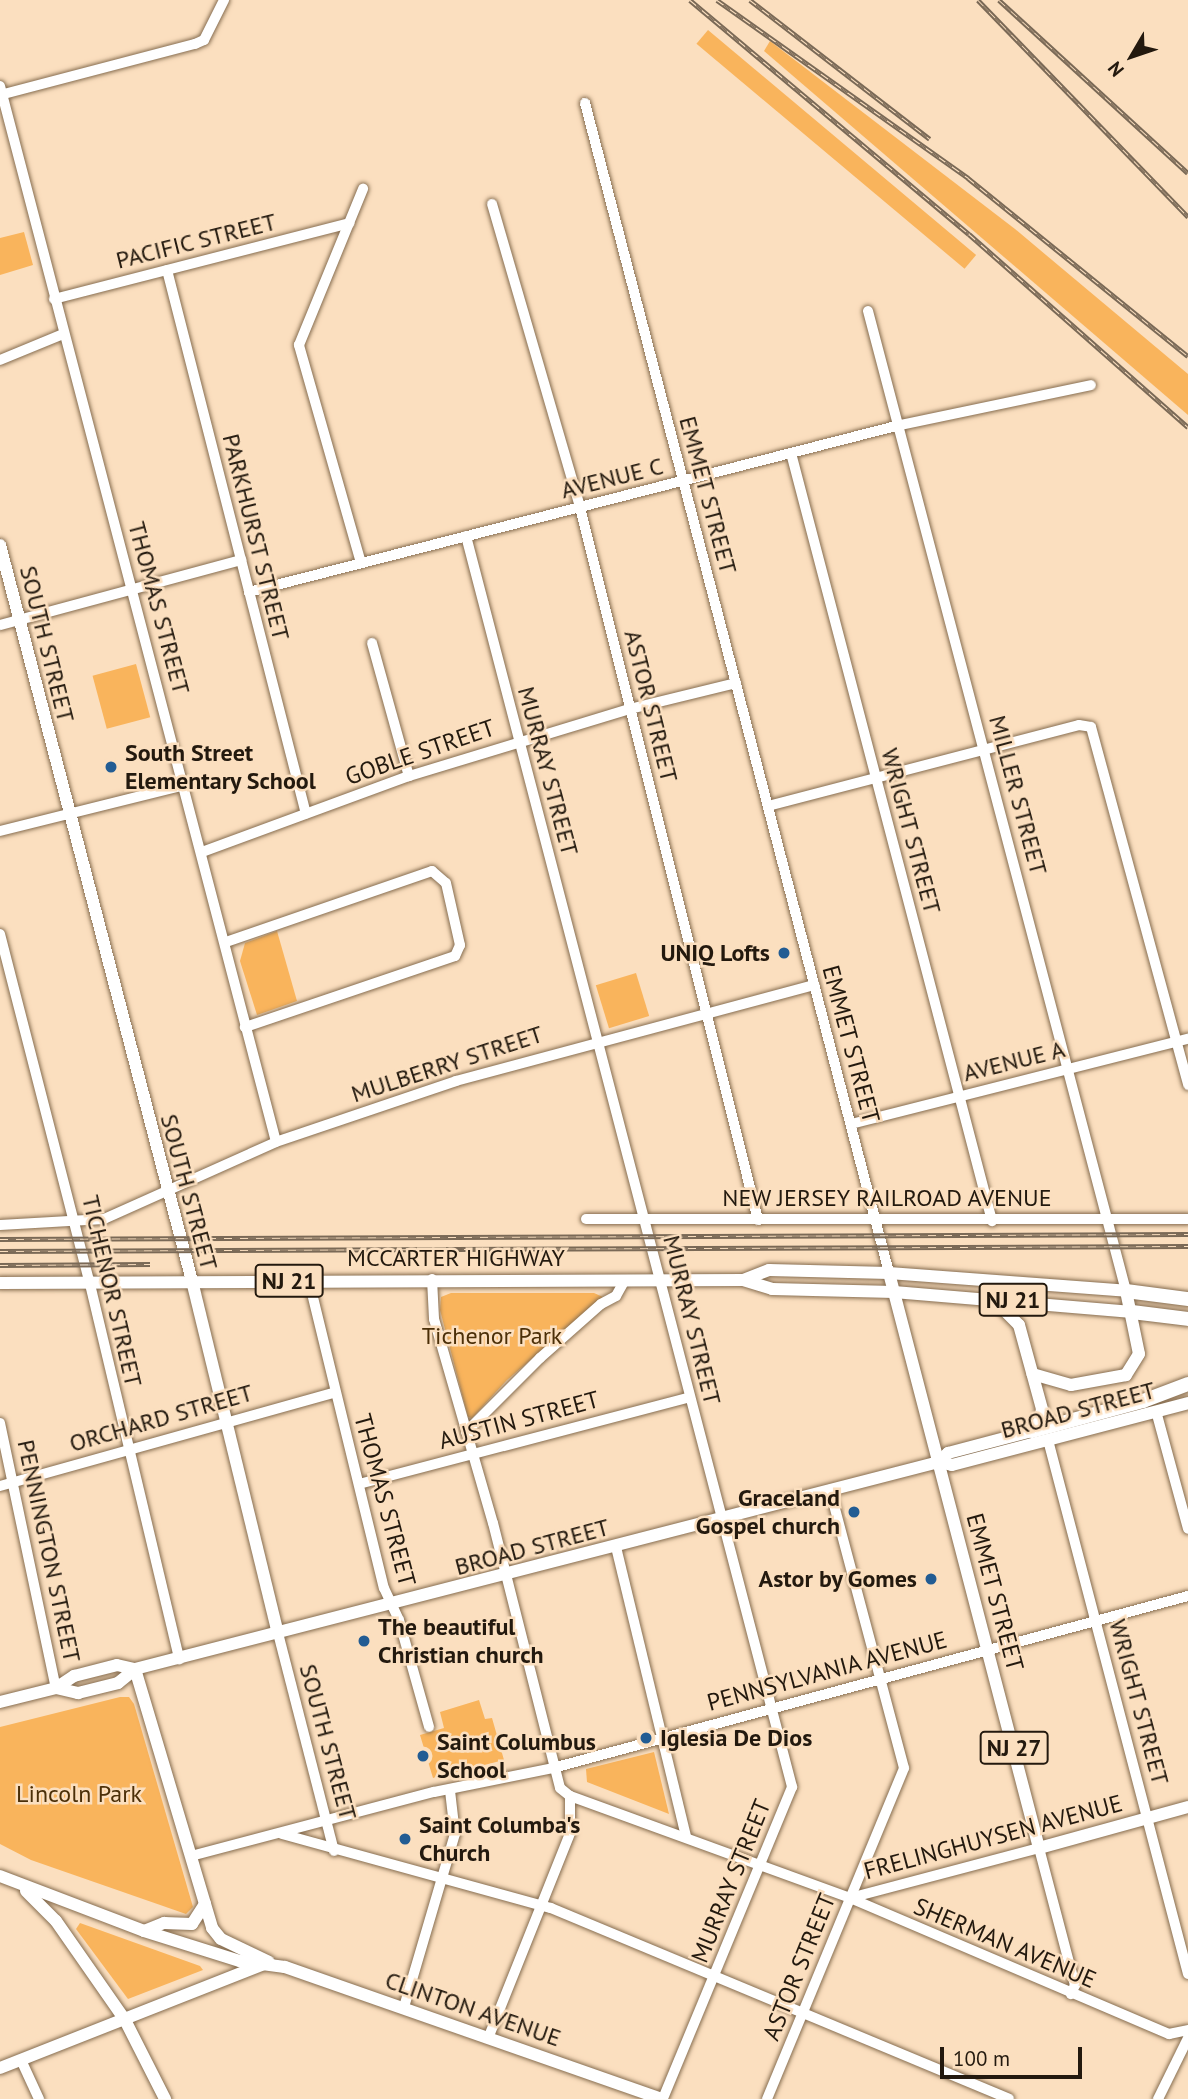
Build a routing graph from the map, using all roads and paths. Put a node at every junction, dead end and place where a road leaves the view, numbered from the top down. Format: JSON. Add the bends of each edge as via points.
{"nodes":[{"id":1,"x":224,"y":0,"type":"edge"},
{"id":2,"x":1,"y":92,"type":"edge"},
{"id":3,"x":585,"y":103,"type":"dead end"},
{"id":4,"x":363,"y":189,"type":"dead end"},
{"id":5,"x":492,"y":204,"type":"dead end"},
{"id":6,"x":349,"y":223,"type":"junction"},
{"id":7,"x":167,"y":271,"type":"junction"},
{"id":8,"x":54,"y":299,"type":"junction"},
{"id":9,"x":868,"y":311,"type":"dead end"},
{"id":10,"x":63,"y":334,"type":"junction"},
{"id":11,"x":0,"y":360,"type":"edge"},
{"id":12,"x":1091,"y":385,"type":"dead end"},
{"id":13,"x":900,"y":425,"type":"junction"},
{"id":14,"x":791,"y":453,"type":"junction"},
{"id":15,"x":683,"y":482,"type":"junction"},
{"id":16,"x":580,"y":507,"type":"junction"},
{"id":17,"x":466,"y":536,"type":"junction"},
{"id":18,"x":0,"y":545,"type":"edge"},
{"id":19,"x":241,"y":560,"type":"junction"},
{"id":20,"x":361,"y":563,"type":"junction"},
{"id":21,"x":131,"y":587,"type":"junction"},
{"id":22,"x":249,"y":592,"type":"junction"},
{"id":23,"x":20,"y":620,"type":"junction"},
{"id":24,"x":0,"y":625,"type":"edge"},
{"id":25,"x":372,"y":643,"type":"dead end"},
{"id":26,"x":736,"y":683,"type":"junction"},
{"id":27,"x":630,"y":709,"type":"junction"},
{"id":28,"x":518,"y":741,"type":"junction"},
{"id":29,"x":983,"y":748,"type":"junction"},
{"id":30,"x":875,"y":775,"type":"junction"},
{"id":31,"x":409,"y":776,"type":"junction"},
{"id":32,"x":184,"y":785,"type":"junction"},
{"id":33,"x":768,"y":806,"type":"junction"},
{"id":34,"x":306,"y":814,"type":"junction"},
{"id":35,"x":69,"y":816,"type":"junction"},
{"id":36,"x":0,"y":831,"type":"edge"},
{"id":37,"x":202,"y":852,"type":"junction"},
{"id":38,"x":0,"y":934,"type":"edge"},
{"id":39,"x":226,"y":942,"type":"junction"},
{"id":40,"x":814,"y":985,"type":"junction"},
{"id":41,"x":705,"y":1013,"type":"junction"},
{"id":42,"x":245,"y":1027,"type":"junction"},
{"id":43,"x":598,"y":1041,"type":"junction"},
{"id":44,"x":1182,"y":1041,"type":"edge"},
{"id":45,"x":1068,"y":1070,"type":"junction"},
{"id":46,"x":1188,"y":1085,"type":"edge"},
{"id":47,"x":959,"y":1097,"type":"junction"},
{"id":48,"x":850,"y":1124,"type":"junction"},
{"id":49,"x":276,"y":1142,"type":"junction"},
{"id":50,"x":166,"y":1190,"type":"junction"},
{"id":51,"x":1107,"y":1217,"type":"junction"},
{"id":52,"x":646,"y":1218,"type":"junction"},
{"id":53,"x":586,"y":1219,"type":"dead end"},
{"id":54,"x":1188,"y":1219,"type":"edge"},
{"id":55,"x":758,"y":1220,"type":"junction"},
{"id":56,"x":876,"y":1220,"type":"junction"},
{"id":57,"x":992,"y":1221,"type":"junction"},
{"id":58,"x":75,"y":1223,"type":"junction"},
{"id":59,"x":0,"y":1225,"type":"edge"},
{"id":60,"x":890,"y":1273,"type":"junction"},
{"id":61,"x":432,"y":1279,"type":"junction"},
{"id":62,"x":657,"y":1279,"type":"junction"},
{"id":63,"x":89,"y":1280,"type":"junction"},
{"id":64,"x":625,"y":1280,"type":"junction"},
{"id":65,"x":743,"y":1280,"type":"junction"},
{"id":66,"x":192,"y":1281,"type":"junction"},
{"id":67,"x":309,"y":1281,"type":"junction"},
{"id":68,"x":0,"y":1283,"type":"edge"},
{"id":69,"x":894,"y":1292,"type":"junction"},
{"id":70,"x":1126,"y":1292,"type":"junction"},
{"id":71,"x":993,"y":1298,"type":"junction"},
{"id":72,"x":1188,"y":1299,"type":"edge"},
{"id":73,"x":1132,"y":1312,"type":"junction"},
{"id":74,"x":1188,"y":1319,"type":"edge"},
{"id":75,"x":1032,"y":1374,"type":"junction"},
{"id":76,"x":1188,"y":1384,"type":"edge"},
{"id":77,"x":334,"y":1392,"type":"junction"},
{"id":78,"x":690,"y":1397,"type":"junction"},
{"id":79,"x":1188,"y":1403,"type":"edge"},
{"id":80,"x":1157,"y":1411,"type":"junction"},
{"id":81,"x":226,"y":1419,"type":"junction"},
{"id":82,"x":0,"y":1423,"type":"edge"},
{"id":83,"x":1032,"y":1431,"type":"junction"},
{"id":84,"x":466,"y":1432,"type":"junction"},
{"id":85,"x":1048,"y":1440,"type":"junction"},
{"id":86,"x":128,"y":1449,"type":"junction"},
{"id":87,"x":471,"y":1454,"type":"junction"},
{"id":88,"x":939,"y":1462,"type":"junction"},
{"id":89,"x":12,"y":1483,"type":"junction"},
{"id":90,"x":359,"y":1484,"type":"junction"},
{"id":91,"x":0,"y":1486,"type":"edge"},
{"id":92,"x":830,"y":1490,"type":"junction"},
{"id":93,"x":722,"y":1519,"type":"junction"},
{"id":94,"x":1188,"y":1529,"type":"edge"},
{"id":95,"x":616,"y":1547,"type":"junction"},
{"id":96,"x":504,"y":1576,"type":"junction"},
{"id":97,"x":1188,"y":1596,"type":"edge"},
{"id":98,"x":392,"y":1605,"type":"junction"},
{"id":99,"x":1095,"y":1621,"type":"junction"},
{"id":100,"x":278,"y":1633,"type":"junction"},
{"id":101,"x":988,"y":1649,"type":"junction"},
{"id":102,"x":179,"y":1659,"type":"junction"},
{"id":103,"x":135,"y":1669,"type":"junction"},
{"id":104,"x":879,"y":1678,"type":"junction"},
{"id":105,"x":56,"y":1688,"type":"junction"},
{"id":106,"x":0,"y":1702,"type":"edge"},
{"id":107,"x":771,"y":1705,"type":"junction"},
{"id":108,"x":429,"y":1727,"type":"dead end"},
{"id":109,"x":664,"y":1738,"type":"junction"},
{"id":110,"x":553,"y":1768,"type":"junction"},
{"id":111,"x":450,"y":1791,"type":"junction"},
{"id":112,"x":570,"y":1796,"type":"junction"},
{"id":113,"x":1188,"y":1807,"type":"edge"},
{"id":114,"x":1148,"y":1818,"type":"junction"},
{"id":115,"x":327,"y":1822,"type":"junction"},
{"id":116,"x":282,"y":1834,"type":"junction"},
{"id":117,"x":686,"y":1837,"type":"junction"},
{"id":118,"x":1040,"y":1848,"type":"junction"},
{"id":119,"x":334,"y":1851,"type":"junction"},
{"id":120,"x":191,"y":1856,"type":"junction"},
{"id":121,"x":761,"y":1864,"type":"junction"},
{"id":122,"x":0,"y":1876,"type":"edge"},
{"id":123,"x":442,"y":1880,"type":"junction"},
{"id":124,"x":25,"y":1889,"type":"junction"},
{"id":125,"x":850,"y":1898,"type":"junction"},
{"id":126,"x":205,"y":1904,"type":"junction"},
{"id":127,"x":540,"y":1905,"type":"junction"},
{"id":128,"x":144,"y":1931,"type":"junction"},
{"id":129,"x":269,"y":1962,"type":"junction"},
{"id":130,"x":1188,"y":1974,"type":"edge"},
{"id":131,"x":715,"y":1975,"type":"junction"},
{"id":132,"x":1071,"y":1994,"type":"junction"},
{"id":133,"x":404,"y":2007,"type":"junction"},
{"id":134,"x":803,"y":2012,"type":"junction"},
{"id":135,"x":125,"y":2020,"type":"junction"},
{"id":136,"x":1188,"y":2030,"type":"edge"},
{"id":137,"x":489,"y":2036,"type":"junction"},
{"id":138,"x":1188,"y":2038,"type":"edge"},
{"id":139,"x":20,"y":2060,"type":"junction"},
{"id":140,"x":0,"y":2068,"type":"edge"},
{"id":141,"x":39,"y":2099,"type":"edge"},
{"id":142,"x":165,"y":2099,"type":"edge"},
{"id":143,"x":663,"y":2099,"type":"edge"},
{"id":144,"x":767,"y":2099,"type":"edge"},
{"id":145,"x":1009,"y":2099,"type":"edge"},
{"id":146,"x":1158,"y":2099,"type":"edge"}],
"edges":[{"from":1,"to":2,"type":"street","via":[[204,40],[195,44]]},
{"from":2,"to":8,"type":"street","name":"THOMAS STREET"},
{"from":3,"to":15,"type":"street","name":"EMMET STREET"},
{"from":4,"to":6,"type":"street"},
{"from":5,"to":16,"type":"street","name":"ASTOR STREET"},
{"from":6,"to":7,"type":"street","name":"PACIFIC STREET"},
{"from":6,"to":20,"type":"street","via":[[299,345]]},
{"from":7,"to":8,"type":"street","name":"PACIFIC STREET"},
{"from":7,"to":19,"type":"street","name":"PARKHURST STREET"},
{"from":8,"to":10,"type":"street","name":"THOMAS STREET"},
{"from":9,"to":13,"type":"street","name":"MILLER STREET"},
{"from":10,"to":11,"type":"street"},
{"from":10,"to":21,"type":"street","name":"THOMAS STREET"},
{"from":12,"to":13,"type":"street","name":"AVENUE C"},
{"from":13,"to":14,"type":"street","name":"AVENUE C"},
{"from":13,"to":29,"type":"street","name":"MILLER STREET"},
{"from":14,"to":15,"type":"street","name":"AVENUE C"},
{"from":14,"to":30,"type":"street","name":"WRIGHT STREET"},
{"from":15,"to":16,"type":"street","name":"AVENUE C"},
{"from":15,"to":26,"type":"street","name":"EMMET STREET"},
{"from":16,"to":17,"type":"street","name":"AVENUE C"},
{"from":16,"to":27,"type":"street","name":"ASTOR STREET"},
{"from":17,"to":20,"type":"street","name":"AVENUE C"},
{"from":17,"to":28,"type":"street","name":"MURRAY STREET"},
{"from":18,"to":23,"type":"main road","name":"SOUTH STREET"},
{"from":19,"to":21,"type":"street"},
{"from":19,"to":22,"type":"street","name":"PARKHURST STREET"},
{"from":20,"to":22,"type":"street","name":"AVENUE C"},
{"from":21,"to":23,"type":"street"},
{"from":21,"to":32,"type":"street","name":"THOMAS STREET"},
{"from":22,"to":34,"type":"street","name":"PARKHURST STREET"},
{"from":23,"to":24,"type":"street"},
{"from":23,"to":35,"type":"main road","name":"SOUTH STREET"},
{"from":25,"to":31,"type":"street"},
{"from":26,"to":27,"type":"street","name":"GOBLE STREET"},
{"from":26,"to":33,"type":"street","name":"EMMET STREET"},
{"from":27,"to":28,"type":"street","name":"GOBLE STREET"},
{"from":27,"to":41,"type":"street","name":"ASTOR STREET"},
{"from":28,"to":31,"type":"street","name":"GOBLE STREET"},
{"from":28,"to":43,"type":"street","name":"MURRAY STREET"},
{"from":29,"to":30,"type":"street"},
{"from":29,"to":44,"type":"street","via":[[1089,726],[1096,734]]},
{"from":29,"to":45,"type":"street","name":"MILLER STREET"},
{"from":30,"to":33,"type":"street"},
{"from":30,"to":47,"type":"street","name":"WRIGHT STREET"},
{"from":31,"to":34,"type":"street","name":"GOBLE STREET"},
{"from":32,"to":35,"type":"street"},
{"from":32,"to":37,"type":"street","name":"THOMAS STREET"},
{"from":33,"to":40,"type":"street","name":"EMMET STREET"},
{"from":34,"to":37,"type":"street","name":"GOBLE STREET"},
{"from":35,"to":36,"type":"street"},
{"from":35,"to":50,"type":"main road","name":"SOUTH STREET"},
{"from":37,"to":39,"type":"street","name":"THOMAS STREET"},
{"from":38,"to":58,"type":"street","name":"TICHENOR STREET"},
{"from":39,"to":42,"type":"street","name":"THOMAS STREET"},
{"from":39,"to":42,"type":"street","via":[[432,871],[446,883],[460,945],[455,956]]},
{"from":40,"to":41,"type":"street","name":"MULBERRY STREET"},
{"from":40,"to":48,"type":"street","name":"EMMET STREET"},
{"from":41,"to":43,"type":"street","name":"MULBERRY STREET"},
{"from":41,"to":55,"type":"street","name":"ASTOR STREET"},
{"from":42,"to":49,"type":"street","name":"THOMAS STREET"},
{"from":43,"to":49,"type":"street","name":"MULBERRY STREET","via":[[492,1070]]},
{"from":43,"to":52,"type":"street","name":"MURRAY STREET"},
{"from":44,"to":45,"type":"street","name":"AVENUE A"},
{"from":44,"to":46,"type":"street"},
{"from":45,"to":47,"type":"street","name":"AVENUE A"},
{"from":45,"to":51,"type":"street","name":"MILLER STREET"},
{"from":47,"to":48,"type":"street","name":"AVENUE A"},
{"from":47,"to":57,"type":"street","name":"WRIGHT STREET"},
{"from":48,"to":56,"type":"street","name":"EMMET STREET"},
{"from":49,"to":50,"type":"street","name":"MULBERRY STREET"},
{"from":50,"to":58,"type":"street","name":"MULBERRY STREET","via":[[104,1219]]},
{"from":50,"to":66,"type":"main road","name":"SOUTH STREET"},
{"from":51,"to":54,"type":"street","name":"NEW JERSEY RAILROAD AVENUE"},
{"from":51,"to":57,"type":"street","name":"NEW JERSEY RAILROAD AVENUE"},
{"from":51,"to":70,"type":"street","name":"MILLER STREET"},
{"from":52,"to":53,"type":"street","name":"NEW JERSEY RAILROAD AVENUE"},
{"from":52,"to":55,"type":"street","name":"NEW JERSEY RAILROAD AVENUE"},
{"from":52,"to":62,"type":"street","name":"MURRAY STREET"},
{"from":55,"to":56,"type":"street","name":"NEW JERSEY RAILROAD AVENUE"},
{"from":56,"to":57,"type":"street","name":"NEW JERSEY RAILROAD AVENUE"},
{"from":56,"to":60,"type":"street","name":"EMMET STREET"},
{"from":58,"to":59,"type":"street"},
{"from":58,"to":63,"type":"street","name":"TICHENOR STREET"},
{"from":60,"to":65,"type":"main road","name":"MCCARTER HIGHWAY","number":"NJ 21","via":[[769,1270]]},
{"from":60,"to":69,"type":"main road","name":"EMMET STREET","number":"NJ 27"},
{"from":60,"to":70,"type":"main road","name":"MCCARTER HIGHWAY","number":"NJ 21"},
{"from":61,"to":64,"type":"main road","name":"MCCARTER HIGHWAY","number":"NJ 21"},
{"from":61,"to":67,"type":"main road","name":"MCCARTER HIGHWAY","number":"NJ 21"},
{"from":61,"to":84,"type":"street","via":[[434,1318]]},
{"from":62,"to":64,"type":"main road","name":"MCCARTER HIGHWAY","number":"NJ 21"},
{"from":62,"to":65,"type":"main road","name":"MCCARTER HIGHWAY","number":"NJ 21"},
{"from":62,"to":78,"type":"street","name":"MURRAY STREET"},
{"from":63,"to":66,"type":"main road","name":"MCCARTER HIGHWAY","number":"NJ 21"},
{"from":63,"to":68,"type":"main road","name":"MCCARTER HIGHWAY","number":"NJ 21"},
{"from":63,"to":86,"type":"street","name":"TICHENOR STREET"},
{"from":64,"to":84,"type":"street","via":[[616,1296],[540,1358]]},
{"from":65,"to":69,"type":"main road","name":"MCCARTER HIGHWAY","number":"NJ 21","via":[[772,1289]]},
{"from":66,"to":67,"type":"main road","name":"MCCARTER HIGHWAY","number":"NJ 21"},
{"from":66,"to":81,"type":"main road","name":"SOUTH STREET"},
{"from":67,"to":77,"type":"street","name":"THOMAS STREET"},
{"from":69,"to":71,"type":"main road","name":"MCCARTER HIGHWAY","number":"NJ 21"},
{"from":69,"to":88,"type":"main road","name":"EMMET STREET","number":"NJ 27"},
{"from":70,"to":72,"type":"highway","name":"MCCARTER HIGHWAY","number":"NJ 21"},
{"from":70,"to":73,"type":"main road"},
{"from":71,"to":73,"type":"main road","name":"MCCARTER HIGHWAY","number":"NJ 21"},
{"from":71,"to":75,"type":"main road","via":[[1019,1325]]},
{"from":73,"to":74,"type":"highway","name":"MCCARTER HIGHWAY","number":"NJ 21"},
{"from":73,"to":75,"type":"main road","via":[[1139,1354],[1126,1375],[1071,1385]]},
{"from":75,"to":83,"type":"main road","via":[[1042,1409]]},
{"from":76,"to":83,"type":"highway"},
{"from":77,"to":81,"type":"street","name":"ORCHARD STREET"},
{"from":77,"to":90,"type":"street","name":"THOMAS STREET"},
{"from":78,"to":87,"type":"street","name":"AUSTIN STREET"},
{"from":78,"to":93,"type":"street","name":"MURRAY STREET"},
{"from":79,"to":80,"type":"main road","name":"BROAD STREET"},
{"from":80,"to":85,"type":"main road","name":"BROAD STREET"},
{"from":80,"to":94,"type":"street"},
{"from":81,"to":86,"type":"street","name":"ORCHARD STREET"},
{"from":81,"to":100,"type":"main road","name":"SOUTH STREET"},
{"from":82,"to":89,"type":"street","name":"PENNINGTON STREET"},
{"from":83,"to":88,"type":"main road","name":"BROAD STREET","via":[[948,1453]]},
{"from":84,"to":87,"type":"street"},
{"from":85,"to":88,"type":"main road","name":"BROAD STREET","via":[[952,1465]]},
{"from":85,"to":99,"type":"street","name":"WRIGHT STREET"},
{"from":86,"to":89,"type":"street","name":"ORCHARD STREET"},
{"from":86,"to":102,"type":"street","name":"TICHENOR STREET"},
{"from":87,"to":90,"type":"street","name":"AUSTIN STREET"},
{"from":87,"to":96,"type":"street"},
{"from":88,"to":92,"type":"main road","name":"BROAD STREET"},
{"from":88,"to":101,"type":"main road","name":"EMMET STREET","number":"NJ 27"},
{"from":89,"to":91,"type":"street","name":"ORCHARD STREET"},
{"from":89,"to":105,"type":"street","name":"PENNINGTON STREET"},
{"from":90,"to":98,"type":"street","name":"THOMAS STREET"},
{"from":92,"to":93,"type":"main road","name":"BROAD STREET"},
{"from":92,"to":104,"type":"street","name":"ASTOR STREET"},
{"from":93,"to":95,"type":"main road","name":"BROAD STREET"},
{"from":93,"to":107,"type":"street","name":"MURRAY STREET"},
{"from":95,"to":96,"type":"main road","name":"BROAD STREET"},
{"from":95,"to":109,"type":"street"},
{"from":96,"to":98,"type":"main road","name":"BROAD STREET"},
{"from":96,"to":110,"type":"street"},
{"from":97,"to":99,"type":"street","name":"PENNSYLVANIA AVENUE"},
{"from":98,"to":100,"type":"main road","name":"BROAD STREET"},
{"from":98,"to":108,"type":"street","name":"THOMAS STREET"},
{"from":99,"to":101,"type":"street","name":"PENNSYLVANIA AVENUE"},
{"from":99,"to":114,"type":"street","name":"WRIGHT STREET"},
{"from":100,"to":102,"type":"main road","name":"BROAD STREET"},
{"from":100,"to":115,"type":"street","name":"SOUTH STREET"},
{"from":101,"to":104,"type":"street","name":"PENNSYLVANIA AVENUE"},
{"from":101,"to":118,"type":"main road","name":"EMMET STREET","number":"NJ 27"},
{"from":102,"to":103,"type":"main road","name":"BROAD STREET"},
{"from":103,"to":105,"type":"main road","name":"BROAD STREET","via":[[117,1665],[74,1676]]},
{"from":103,"to":120,"type":"main road"},
{"from":104,"to":107,"type":"street","name":"PENNSYLVANIA AVENUE"},
{"from":104,"to":125,"type":"street","name":"ASTOR STREET","via":[[904,1768]]},
{"from":105,"to":106,"type":"main road","name":"BROAD STREET"},
{"from":107,"to":109,"type":"street","name":"PENNSYLVANIA AVENUE"},
{"from":107,"to":121,"type":"street","name":"MURRAY STREET","via":[[792,1787]]},
{"from":109,"to":110,"type":"street","name":"PENNSYLVANIA AVENUE"},
{"from":109,"to":117,"type":"street"},
{"from":110,"to":111,"type":"street","name":"PENNSYLVANIA AVENUE"},
{"from":110,"to":112,"type":"street","via":[[560,1788]]},
{"from":111,"to":115,"type":"street","name":"PENNSYLVANIA AVENUE","via":[[434,1791]]},
{"from":111,"to":123,"type":"street","via":[[455,1833]]},
{"from":112,"to":117,"type":"street","name":"SHERMAN AVENUE"},
{"from":112,"to":127,"type":"street","via":[[570,1833]]},
{"from":113,"to":114,"type":"main road","name":"FRELINGHUYSEN AVENUE"},
{"from":114,"to":118,"type":"main road","name":"FRELINGHUYSEN AVENUE"},
{"from":114,"to":130,"type":"street","name":"WRIGHT STREET"},
{"from":115,"to":116,"type":"street","name":"PENNSYLVANIA AVENUE"},
{"from":115,"to":119,"type":"street","name":"SOUTH STREET"},
{"from":116,"to":119,"type":"street"},
{"from":116,"to":120,"type":"street","name":"PENNSYLVANIA AVENUE"},
{"from":117,"to":121,"type":"street","name":"SHERMAN AVENUE"},
{"from":118,"to":125,"type":"street","name":"FRELINGHUYSEN AVENUE"},
{"from":118,"to":132,"type":"street","name":"EMMET STREET","via":[[1075,1985]]},
{"from":119,"to":123,"type":"street"},
{"from":120,"to":126,"type":"main road"},
{"from":121,"to":125,"type":"street","name":"SHERMAN AVENUE"},
{"from":121,"to":131,"type":"street","name":"MURRAY STREET"},
{"from":122,"to":124,"type":"main road"},
{"from":123,"to":127,"type":"street"},
{"from":123,"to":133,"type":"street"},
{"from":124,"to":128,"type":"main road"},
{"from":124,"to":135,"type":"main road","via":[[56,1922]]},
{"from":125,"to":132,"type":"street","name":"SHERMAN AVENUE"},
{"from":125,"to":134,"type":"street","name":"ASTOR STREET"},
{"from":126,"to":128,"type":"main road","via":[[192,1924],[164,1923]]},
{"from":126,"to":129,"type":"main road","via":[[218,1936]]},
{"from":127,"to":131,"type":"street"},
{"from":127,"to":137,"type":"street"},
{"from":128,"to":129,"type":"main road","via":[[240,1961]]},
{"from":129,"to":133,"type":"main road","name":"CLINTON AVENUE"},
{"from":129,"to":135,"type":"main road"},
{"from":131,"to":134,"type":"street"},
{"from":131,"to":143,"type":"street","name":"MURRAY STREET"},
{"from":132,"to":136,"type":"street","name":"SHERMAN AVENUE","via":[[1169,2034]]},
{"from":133,"to":137,"type":"main road","name":"CLINTON AVENUE"},
{"from":134,"to":144,"type":"street","name":"ASTOR STREET"},
{"from":134,"to":145,"type":"street"},
{"from":135,"to":139,"type":"main road"},
{"from":135,"to":142,"type":"main road"},
{"from":137,"to":143,"type":"main road","name":"CLINTON AVENUE"},
{"from":138,"to":146,"type":"street"},
{"from":139,"to":140,"type":"main road"},
{"from":139,"to":141,"type":"street"}]}
